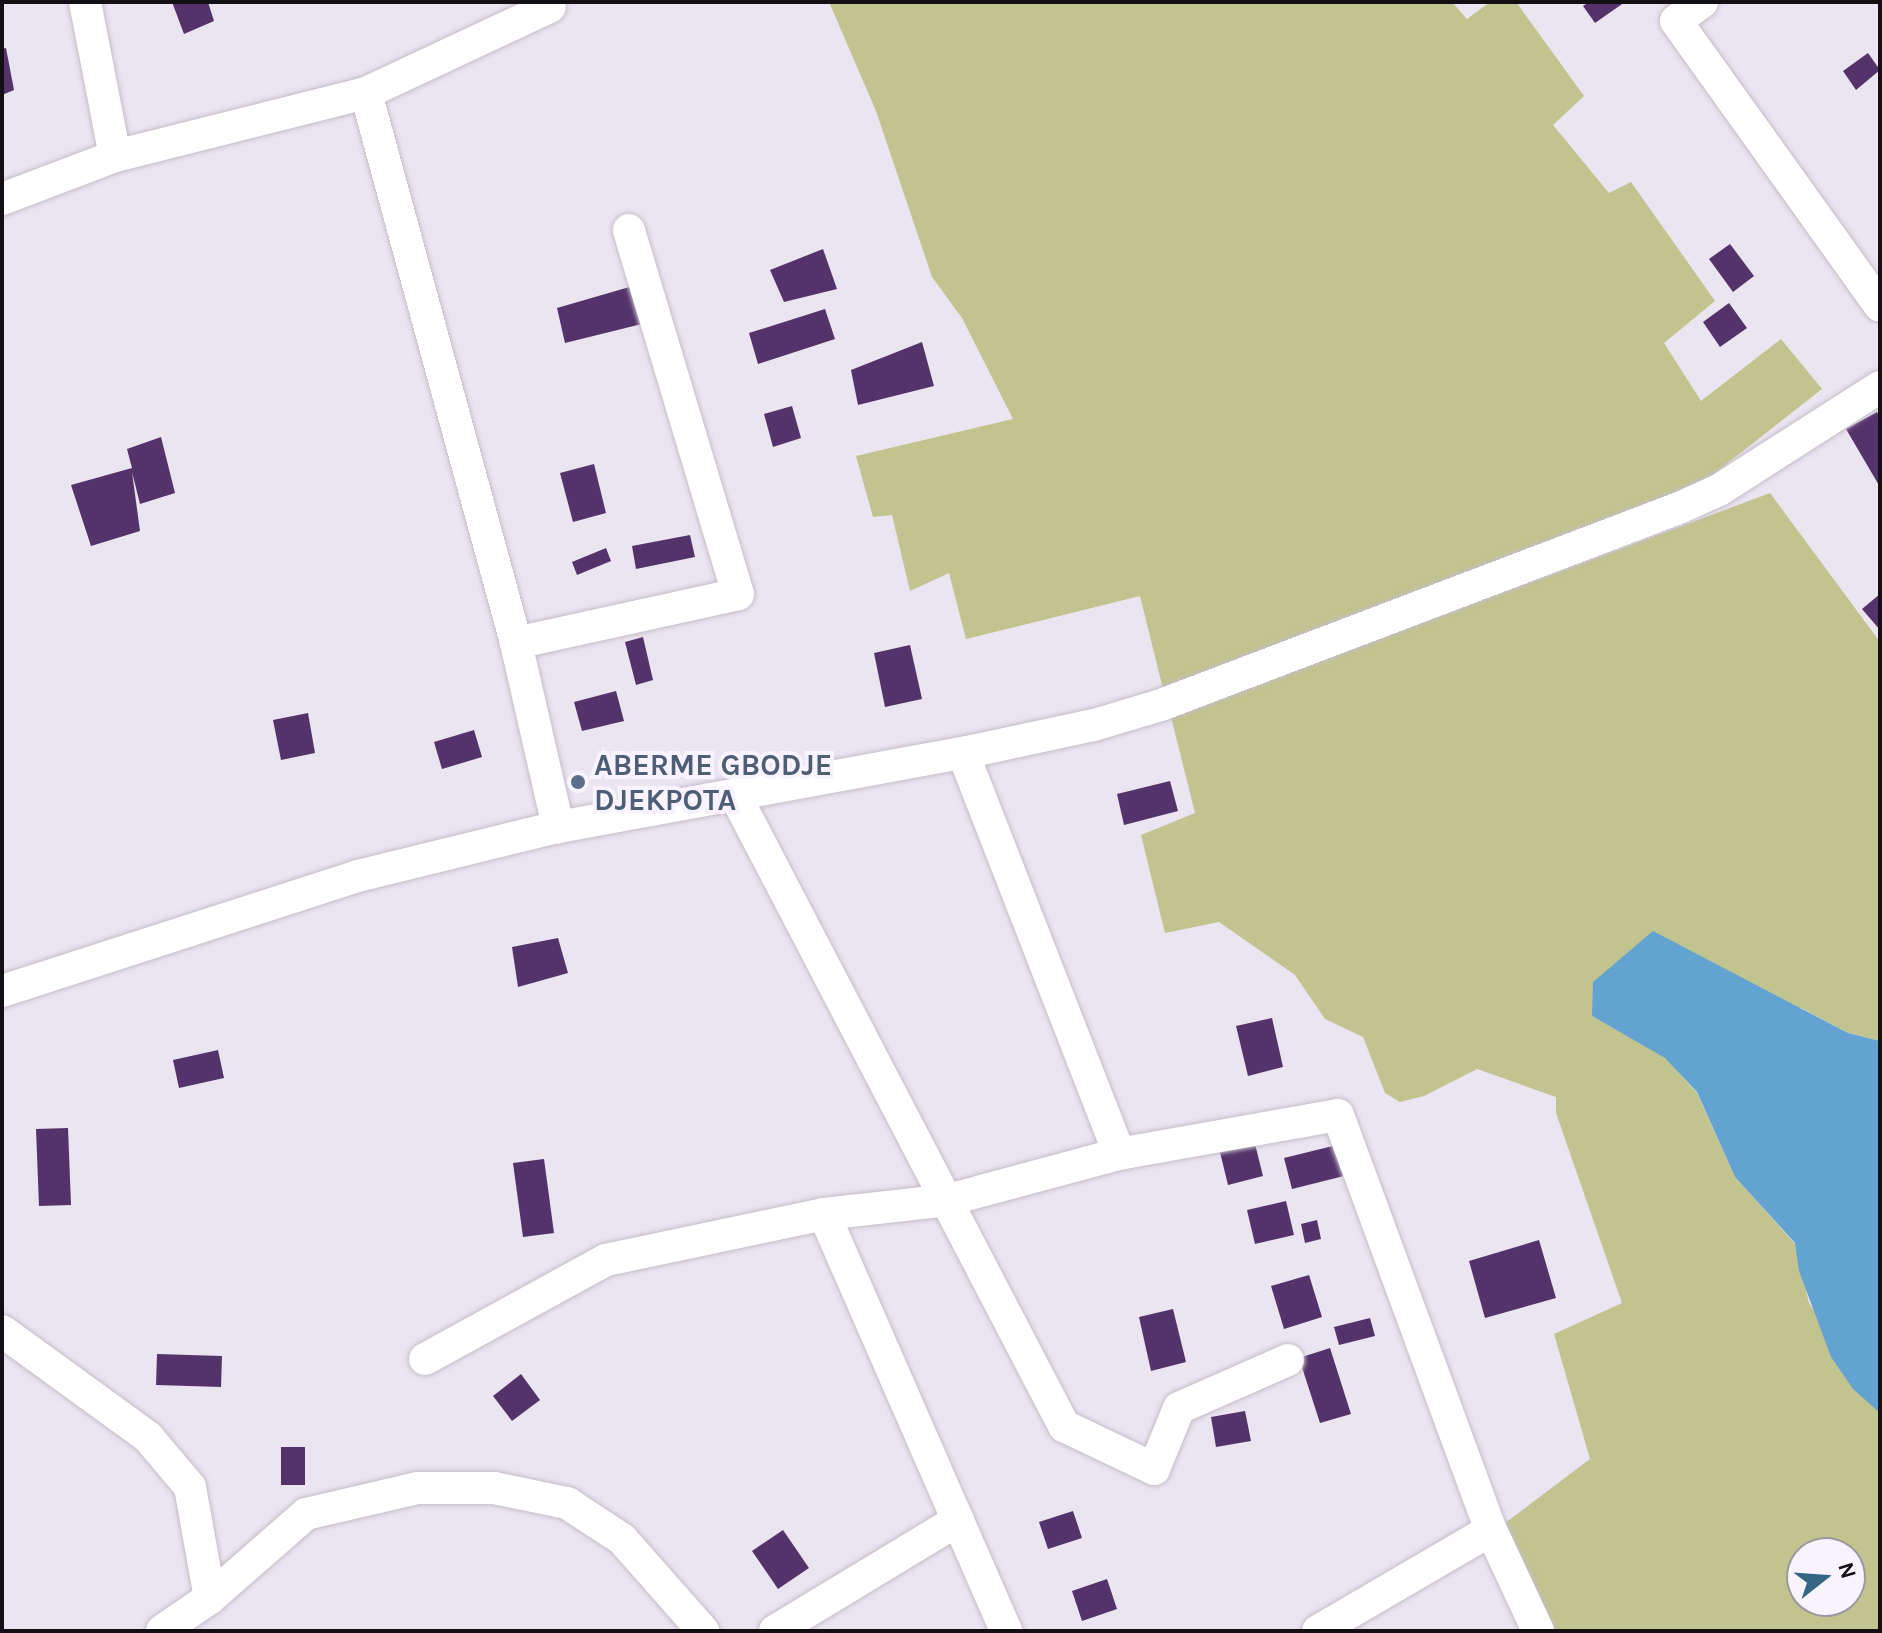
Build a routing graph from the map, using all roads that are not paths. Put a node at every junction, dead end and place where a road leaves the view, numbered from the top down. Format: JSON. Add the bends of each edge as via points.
{"nodes":[{"id":1,"x":85,"y":2,"type":"edge"},
{"id":2,"x":1702,"y":2,"type":"edge"},
{"id":3,"x":550,"y":7,"type":"dead end"},
{"id":4,"x":366,"y":93,"type":"junction"},
{"id":5,"x":115,"y":156,"type":"junction"},
{"id":6,"x":2,"y":199,"type":"edge"},
{"id":7,"x":629,"y":230,"type":"dead end"},
{"id":8,"x":1880,"y":306,"type":"edge"},
{"id":9,"x":1880,"y":387,"type":"edge"},
{"id":10,"x":516,"y":643,"type":"junction"},
{"id":11,"x":963,"y":753,"type":"junction"},
{"id":12,"x":735,"y":795,"type":"junction"},
{"id":13,"x":558,"y":827,"type":"junction"},
{"id":14,"x":2,"y":991,"type":"edge"},
{"id":15,"x":1119,"y":1154,"type":"junction"},
{"id":16,"x":948,"y":1200,"type":"junction"},
{"id":17,"x":824,"y":1214,"type":"junction"},
{"id":18,"x":2,"y":1331,"type":"edge"},
{"id":19,"x":425,"y":1359,"type":"dead end"},
{"id":20,"x":1288,"y":1360,"type":"dead end"},
{"id":21,"x":958,"y":1520,"type":"junction"},
{"id":22,"x":1491,"y":1530,"type":"junction"},
{"id":23,"x":210,"y":1598,"type":"junction"},
{"id":24,"x":162,"y":1631,"type":"edge"},
{"id":25,"x":703,"y":1631,"type":"edge"},
{"id":26,"x":775,"y":1631,"type":"edge"},
{"id":27,"x":1006,"y":1631,"type":"edge"},
{"id":28,"x":1318,"y":1631,"type":"edge"},
{"id":29,"x":1538,"y":1631,"type":"edge"}],
"edges":[{"from":1,"to":5,"type":"street"},
{"from":2,"to":8,"type":"street","via":[[1676,21]]},
{"from":3,"to":4,"type":"street"},
{"from":4,"to":5,"type":"street"},
{"from":4,"to":10,"type":"street"},
{"from":5,"to":6,"type":"street"},
{"from":7,"to":10,"type":"street","via":[[738,594]]},
{"from":9,"to":11,"type":"street","via":[[1719,490],[1679,508],[1161,705]]},
{"from":10,"to":13,"type":"street"},
{"from":11,"to":12,"type":"street"},
{"from":11,"to":15,"type":"street"},
{"from":12,"to":13,"type":"street"},
{"from":12,"to":16,"type":"street"},
{"from":13,"to":14,"type":"street","via":[[226,915]]},
{"from":15,"to":16,"type":"street"},
{"from":15,"to":22,"type":"street","via":[[1338,1115]]},
{"from":16,"to":17,"type":"street"},
{"from":16,"to":20,"type":"street","via":[[1036,1382],[1064,1426],[1154,1469],[1179,1408]]},
{"from":17,"to":19,"type":"street","via":[[606,1260]]},
{"from":17,"to":21,"type":"street"},
{"from":18,"to":23,"type":"street","via":[[148,1437],[190,1487]]},
{"from":21,"to":26,"type":"street"},
{"from":21,"to":27,"type":"street"},
{"from":22,"to":28,"type":"street"},
{"from":22,"to":29,"type":"street"},
{"from":23,"to":24,"type":"street"},
{"from":23,"to":25,"type":"street","via":[[306,1514],[418,1488],[494,1488],[567,1503],[622,1539]]}]}
